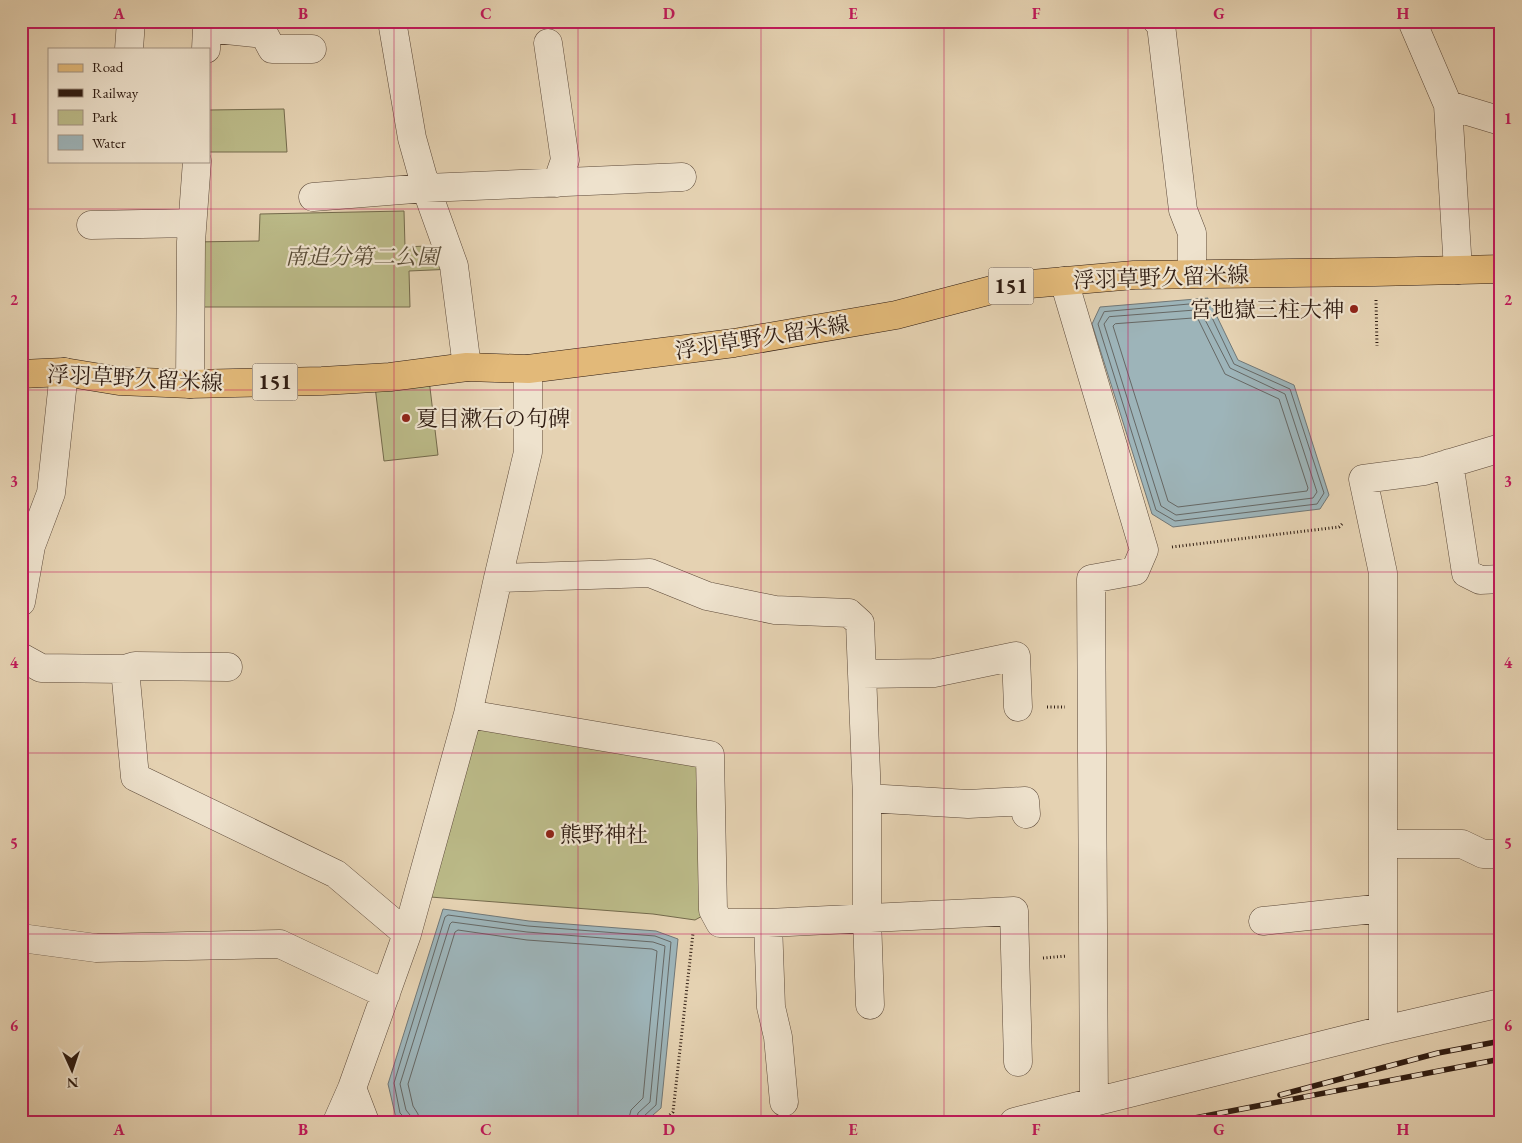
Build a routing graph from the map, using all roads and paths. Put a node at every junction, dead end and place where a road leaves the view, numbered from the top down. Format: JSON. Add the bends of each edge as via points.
{"nodes":[{"id":1,"x":131,"y":21,"type":"edge"},
{"id":2,"x":392,"y":21,"type":"edge"},
{"id":3,"x":1157,"y":21,"type":"edge"},
{"id":4,"x":1412,"y":21,"type":"edge"},
{"id":5,"x":548,"y":43,"type":"dead end"},
{"id":6,"x":129,"y":48,"type":"edge"},
{"id":7,"x":206,"y":48,"type":"edge"},
{"id":8,"x":312,"y":49,"type":"dead end"},
{"id":9,"x":1448,"y":105,"type":"junction"},
{"id":10,"x":1501,"y":120,"type":"edge"},
{"id":11,"x":197,"y":162,"type":"edge"},
{"id":12,"x":682,"y":177,"type":"dead end"},
{"id":13,"x":557,"y":183,"type":"junction"},
{"id":14,"x":426,"y":188,"type":"junction"},
{"id":15,"x":313,"y":197,"type":"dead end"},
{"id":16,"x":192,"y":223,"type":"junction"},
{"id":17,"x":91,"y":225,"type":"dead end"},
{"id":18,"x":1501,"y":269,"type":"edge"},
{"id":19,"x":1458,"y":270,"type":"junction"},
{"id":20,"x":1375,"y":272,"type":"junction"},
{"id":21,"x":1192,"y":274,"type":"junction"},
{"id":22,"x":1064,"y":281,"type":"junction"},
{"id":23,"x":1377,"y":346,"type":"dead end"},
{"id":24,"x":467,"y":367,"type":"junction"},
{"id":25,"x":528,"y":369,"type":"junction"},
{"id":26,"x":64,"y":372,"type":"junction"},
{"id":27,"x":21,"y":374,"type":"edge"},
{"id":28,"x":190,"y":384,"type":"junction"},
{"id":29,"x":1501,"y":448,"type":"edge"},
{"id":30,"x":1449,"y":464,"type":"junction"},
{"id":31,"x":1366,"y":493,"type":"junction"},
{"id":32,"x":1144,"y":550,"type":"junction"},
{"id":33,"x":498,"y":578,"type":"junction"},
{"id":34,"x":1501,"y":579,"type":"edge"},
{"id":35,"x":21,"y":602,"type":"edge"},
{"id":36,"x":21,"y":656,"type":"edge"},
{"id":37,"x":228,"y":667,"type":"dead end"},
{"id":38,"x":125,"y":669,"type":"junction"},
{"id":39,"x":862,"y":674,"type":"junction"},
{"id":40,"x":1018,"y":707,"type":"dead end"},
{"id":41,"x":468,"y":714,"type":"junction"},
{"id":42,"x":867,"y":798,"type":"junction"},
{"id":43,"x":1026,"y":814,"type":"dead end"},
{"id":44,"x":1383,"y":844,"type":"junction"},
{"id":45,"x":1501,"y":854,"type":"edge"},
{"id":46,"x":1383,"y":908,"type":"junction"},
{"id":47,"x":713,"y":910,"type":"junction"},
{"id":48,"x":867,"y":918,"type":"junction"},
{"id":49,"x":1263,"y":922,"type":"dead end"},
{"id":50,"x":768,"y":924,"type":"junction"},
{"id":51,"x":407,"y":934,"type":"junction"},
{"id":52,"x":21,"y":938,"type":"edge"},
{"id":53,"x":1093,"y":954,"type":"junction"},
{"id":54,"x":1015,"y":960,"type":"junction"},
{"id":55,"x":386,"y":994,"type":"junction"},
{"id":56,"x":1501,"y":1003,"type":"edge"},
{"id":57,"x":870,"y":1005,"type":"dead end"},
{"id":58,"x":1383,"y":1030,"type":"junction"},
{"id":59,"x":1018,"y":1062,"type":"dead end"},
{"id":60,"x":352,"y":1088,"type":"junction"},
{"id":61,"x":784,"y":1102,"type":"dead end"},
{"id":62,"x":1094,"y":1102,"type":"junction"},
{"id":63,"x":337,"y":1122,"type":"edge"},
{"id":64,"x":365,"y":1122,"type":"edge"},
{"id":65,"x":662,"y":1122,"type":"edge"},
{"id":66,"x":1014,"y":1122,"type":"edge"}],
"edges":[{"from":1,"to":6,"type":"street"},
{"from":2,"to":14,"type":"street","via":[[412,138]]},
{"from":3,"to":21,"type":"street","via":[[1161,25],[1183,210],[1192,233]]},
{"from":4,"to":9,"type":"street"},
{"from":5,"to":13,"type":"street","via":[[565,160]]},
{"from":7,"to":8,"type":"street","via":[[207,28],[264,34],[272,49]]},
{"from":9,"to":10,"type":"street"},
{"from":9,"to":19,"type":"street"},
{"from":11,"to":16,"type":"street"},
{"from":12,"to":13,"type":"street"},
{"from":13,"to":14,"type":"street"},
{"from":14,"to":15,"type":"street"},
{"from":14,"to":24,"type":"street","via":[[454,266]]},
{"from":16,"to":17,"type":"street"},
{"from":16,"to":28,"type":"street"},
{"from":18,"to":19,"type":"main road","name":"浮羽草野久留米線","number":"151"},
{"from":19,"to":20,"type":"main road","name":"浮羽草野久留米線","number":"151"},
{"from":20,"to":21,"type":"main road","name":"浮羽草野久留米線","number":"151"},
{"from":20,"to":23,"type":"path"},
{"from":21,"to":22,"type":"main road","name":"浮羽草野久留米線","number":"151"},
{"from":22,"to":25,"type":"main road","name":"浮羽草野久留米線","number":"151","via":[[1007,286],[896,315],[734,343]]},
{"from":22,"to":32,"type":"street"},
{"from":24,"to":25,"type":"main road","name":"浮羽草野久留米線","number":"151"},
{"from":24,"to":28,"type":"main road","name":"浮羽草野久留米線","number":"151","via":[[390,377]]},
{"from":25,"to":33,"type":"street","via":[[528,452]]},
{"from":26,"to":27,"type":"main road","name":"浮羽草野久留米線","number":"151"},
{"from":26,"to":28,"type":"main road","name":"浮羽草野久留米線","number":"151","via":[[119,381]]},
{"from":26,"to":35,"type":"street","via":[[52,493],[31,546]]},
{"from":29,"to":30,"type":"street"},
{"from":30,"to":31,"type":"street","via":[[1424,471],[1363,479]]},
{"from":30,"to":34,"type":"street","via":[[1466,573],[1480,580]]},
{"from":31,"to":32,"type":"path","via":[[1339,527]]},
{"from":31,"to":44,"type":"street","via":[[1383,573]]},
{"from":32,"to":53,"type":"street","via":[[1135,571],[1091,579]]},
{"from":33,"to":39,"type":"street","via":[[650,573],[707,596],[775,610],[849,613],[860,623]]},
{"from":33,"to":41,"type":"street"},
{"from":36,"to":38,"type":"street","via":[[41,668]]},
{"from":37,"to":38,"type":"street","via":[[135,666]]},
{"from":38,"to":51,"type":"street","via":[[135,777],[336,874]]},
{"from":39,"to":40,"type":"street","via":[[934,673],[1016,656]]},
{"from":39,"to":42,"type":"street"},
{"from":41,"to":47,"type":"street","via":[[710,755]]},
{"from":41,"to":51,"type":"street"},
{"from":42,"to":43,"type":"street","via":[[968,804],[1025,801]]},
{"from":42,"to":48,"type":"street"},
{"from":44,"to":45,"type":"street","via":[[1462,844],[1482,854]]},
{"from":44,"to":46,"type":"street"},
{"from":46,"to":49,"type":"street"},
{"from":46,"to":58,"type":"street"},
{"from":47,"to":50,"type":"street","via":[[720,923]]},
{"from":47,"to":65,"type":"path","via":[[695,920],[673,1112]]},
{"from":48,"to":50,"type":"street"},
{"from":48,"to":54,"type":"street","via":[[1014,911]]},
{"from":48,"to":57,"type":"street"},
{"from":50,"to":61,"type":"street","via":[[771,1007],[778,1037]]},
{"from":51,"to":55,"type":"street"},
{"from":52,"to":55,"type":"street","via":[[96,948],[280,944]]},
{"from":53,"to":54,"type":"path"},
{"from":53,"to":62,"type":"street"},
{"from":54,"to":59,"type":"street"},
{"from":55,"to":60,"type":"street"},
{"from":56,"to":58,"type":"street"},
{"from":58,"to":62,"type":"street"},
{"from":60,"to":63,"type":"street"},
{"from":60,"to":64,"type":"street"},
{"from":62,"to":66,"type":"street"}]}
